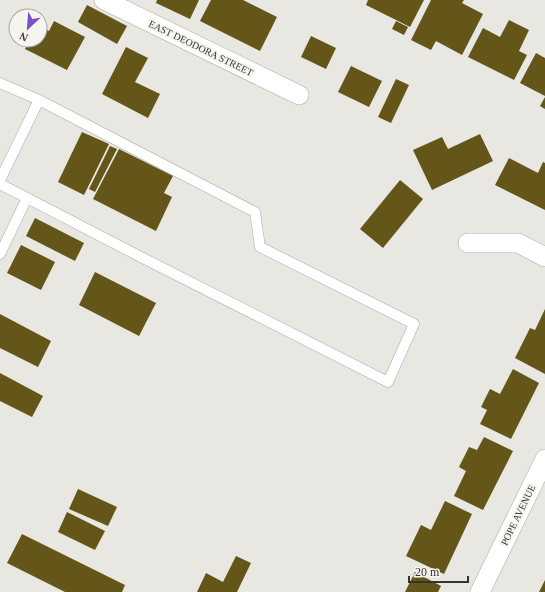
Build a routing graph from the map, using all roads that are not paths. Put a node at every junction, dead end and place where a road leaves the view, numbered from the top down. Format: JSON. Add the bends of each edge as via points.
{"nodes":[{"id":1,"x":104,"y":0,"type":"edge"},
{"id":2,"x":0,"y":83,"type":"edge"},
{"id":3,"x":299,"y":96,"type":"dead end"},
{"id":4,"x":39,"y":100,"type":"junction"},
{"id":5,"x":0,"y":180,"type":"edge"},
{"id":6,"x":0,"y":184,"type":"edge"},
{"id":7,"x":28,"y":198,"type":"junction"},
{"id":8,"x":468,"y":243,"type":"dead end"},
{"id":9,"x":0,"y":254,"type":"edge"},
{"id":10,"x":545,"y":257,"type":"edge"},
{"id":11,"x":545,"y":459,"type":"edge"},
{"id":12,"x":480,"y":592,"type":"edge"}],
"edges":[{"from":1,"to":3,"type":"street","name":"EAST DEODORA STREET"},
{"from":2,"to":4,"type":"lane"},
{"from":4,"to":5,"type":"lane"},
{"from":4,"to":7,"type":"lane","via":[[255,212],[260,247],[414,324],[388,382]]},
{"from":6,"to":7,"type":"lane"},
{"from":7,"to":9,"type":"lane"},
{"from":8,"to":10,"type":"street","via":[[518,243]]},
{"from":11,"to":12,"type":"street","name":"POPE AVENUE"}]}
